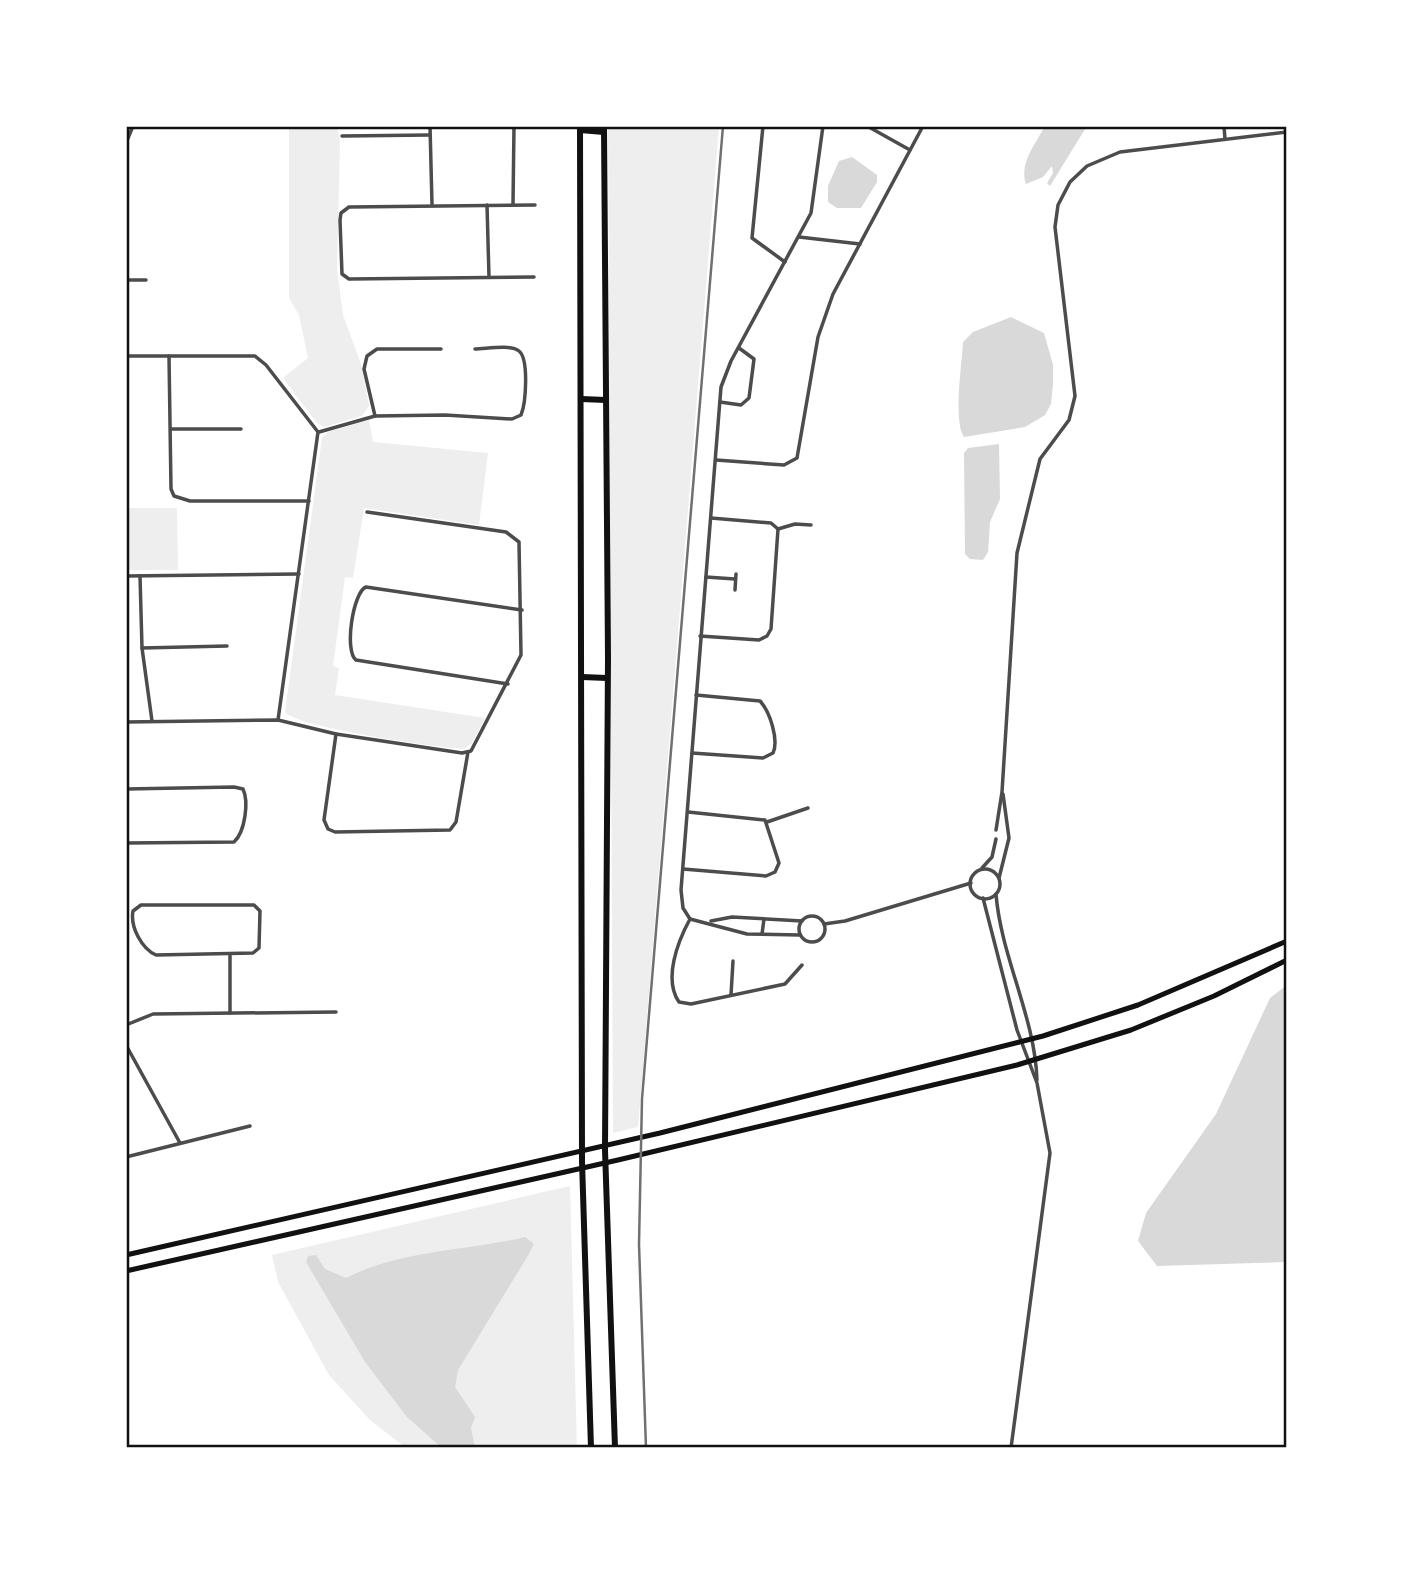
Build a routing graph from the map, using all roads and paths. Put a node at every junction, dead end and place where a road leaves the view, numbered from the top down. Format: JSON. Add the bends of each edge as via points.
{"nodes":[{"id":1,"x":133,"y":126,"type":"edge"},
{"id":2,"x":430,"y":126,"type":"edge"},
{"id":3,"x":514,"y":126,"type":"edge"},
{"id":4,"x":763,"y":126,"type":"edge"},
{"id":5,"x":822,"y":126,"type":"edge"},
{"id":6,"x":867,"y":126,"type":"edge"},
{"id":7,"x":923,"y":126,"type":"edge"},
{"id":8,"x":1224,"y":126,"type":"edge"},
{"id":9,"x":580,"y":128,"type":"edge"},
{"id":10,"x":604,"y":129,"type":"edge"},
{"id":11,"x":1287,"y":132,"type":"edge"},
{"id":12,"x":430,"y":135,"type":"junction"},
{"id":13,"x":342,"y":136,"type":"dead end"},
{"id":14,"x":1225,"y":139,"type":"junction"},
{"id":15,"x":127,"y":140,"type":"edge"},
{"id":16,"x":910,"y":150,"type":"junction"},
{"id":17,"x":432,"y":205,"type":"junction"},
{"id":18,"x":487,"y":205,"type":"junction"},
{"id":19,"x":513,"y":205,"type":"junction"},
{"id":20,"x":535,"y":205,"type":"dead end"},
{"id":21,"x":799,"y":237,"type":"junction"},
{"id":22,"x":860,"y":244,"type":"junction"},
{"id":23,"x":785,"y":262,"type":"junction"},
{"id":24,"x":489,"y":277,"type":"junction"},
{"id":25,"x":534,"y":277,"type":"dead end"},
{"id":26,"x":126,"y":280,"type":"edge"},
{"id":27,"x":146,"y":280,"type":"dead end"},
{"id":28,"x":739,"y":348,"type":"junction"},
{"id":29,"x":441,"y":349,"type":"dead end"},
{"id":30,"x":475,"y":349,"type":"dead end"},
{"id":31,"x":126,"y":356,"type":"edge"},
{"id":32,"x":169,"y":356,"type":"junction"},
{"id":33,"x":581,"y":399,"type":"junction"},
{"id":34,"x":606,"y":400,"type":"junction"},
{"id":35,"x":720,"y":402,"type":"junction"},
{"id":36,"x":375,"y":416,"type":"junction"},
{"id":37,"x":171,"y":429,"type":"junction"},
{"id":38,"x":241,"y":429,"type":"dead end"},
{"id":39,"x":318,"y":432,"type":"junction"},
{"id":40,"x":716,"y":460,"type":"junction"},
{"id":41,"x":309,"y":500,"type":"junction"},
{"id":42,"x":367,"y":512,"type":"dead end"},
{"id":43,"x":711,"y":518,"type":"junction"},
{"id":44,"x":811,"y":525,"type":"dead end"},
{"id":45,"x":778,"y":529,"type":"junction"},
{"id":46,"x":299,"y":574,"type":"junction"},
{"id":47,"x":126,"y":576,"type":"edge"},
{"id":48,"x":140,"y":576,"type":"junction"},
{"id":49,"x":706,"y":576,"type":"junction"},
{"id":50,"x":735,"y":590,"type":"dead end"},
{"id":51,"x":522,"y":610,"type":"junction"},
{"id":52,"x":700,"y":636,"type":"junction"},
{"id":53,"x":227,"y":646,"type":"dead end"},
{"id":54,"x":142,"y":648,"type":"junction"},
{"id":55,"x":582,"y":677,"type":"junction"},
{"id":56,"x":607,"y":678,"type":"junction"},
{"id":57,"x":508,"y":684,"type":"junction"},
{"id":58,"x":696,"y":695,"type":"junction"},
{"id":59,"x":278,"y":720,"type":"junction"},
{"id":60,"x":152,"y":721,"type":"junction"},
{"id":61,"x":126,"y":722,"type":"edge"},
{"id":62,"x":336,"y":734,"type":"junction"},
{"id":63,"x":468,"y":752,"type":"junction"},
{"id":64,"x":692,"y":753,"type":"junction"},
{"id":65,"x":126,"y":789,"type":"edge"},
{"id":66,"x":1002,"y":792,"type":"junction"},
{"id":67,"x":808,"y":808,"type":"dead end"},
{"id":68,"x":688,"y":812,"type":"junction"},
{"id":69,"x":766,"y":822,"type":"junction"},
{"id":70,"x":996,"y":830,"type":"dead end"},
{"id":71,"x":996,"y":839,"type":"dead end"},
{"id":72,"x":126,"y":843,"type":"edge"},
{"id":73,"x":683,"y":869,"type":"junction"},
{"id":74,"x":981,"y":870,"type":"junction"},
{"id":75,"x":999,"y":878,"type":"junction"},
{"id":76,"x":971,"y":883,"type":"junction"},
{"id":77,"x":996,"y":894,"type":"junction"},
{"id":78,"x":984,"y":898,"type":"junction"},
{"id":79,"x":690,"y":919,"type":"junction"},
{"id":80,"x":764,"y":919,"type":"junction"},
{"id":81,"x":709,"y":921,"type":"junction"},
{"id":82,"x":802,"y":921,"type":"junction"},
{"id":83,"x":824,"y":924,"type":"junction"},
{"id":84,"x":762,"y":934,"type":"junction"},
{"id":85,"x":800,"y":935,"type":"junction"},
{"id":86,"x":1287,"y":941,"type":"edge"},
{"id":87,"x":230,"y":955,"type":"junction"},
{"id":88,"x":1287,"y":960,"type":"edge"},
{"id":89,"x":733,"y":961,"type":"dead end"},
{"id":90,"x":802,"y":964,"type":"dead end"},
{"id":91,"x":731,"y":995,"type":"junction"},
{"id":92,"x":336,"y":1012,"type":"dead end"},
{"id":93,"x":230,"y":1013,"type":"junction"},
{"id":94,"x":126,"y":1024,"type":"edge"},
{"id":95,"x":1031,"y":1039,"type":"junction"},
{"id":96,"x":1021,"y":1042,"type":"junction"},
{"id":97,"x":126,"y":1045,"type":"edge"},
{"id":98,"x":1036,"y":1059,"type":"junction"},
{"id":99,"x":1027,"y":1062,"type":"junction"},
{"id":100,"x":1037,"y":1083,"type":"junction"},
{"id":101,"x":250,"y":1126,"type":"dead end"},
{"id":102,"x":180,"y":1143,"type":"junction"},
{"id":103,"x":126,"y":1157,"type":"edge"},
{"id":104,"x":126,"y":1255,"type":"edge"},
{"id":105,"x":126,"y":1271,"type":"edge"},
{"id":106,"x":592,"y":1448,"type":"edge"},
{"id":107,"x":615,"y":1448,"type":"edge"},
{"id":108,"x":1011,"y":1448,"type":"edge"}],
"edges":[{"from":1,"to":15,"type":"street"},
{"from":2,"to":12,"type":"street"},
{"from":3,"to":19,"type":"street"},
{"from":4,"to":23,"type":"street","via":[[752,238]]},
{"from":5,"to":21,"type":"street","via":[[815,203]]},
{"from":6,"to":16,"type":"street"},
{"from":7,"to":16,"type":"street"},
{"from":8,"to":14,"type":"street"},
{"from":9,"to":10,"type":"main road"},
{"from":9,"to":33,"type":"main road"},
{"from":10,"to":34,"type":"main road"},
{"from":11,"to":14,"type":"street"},
{"from":12,"to":13,"type":"street"},
{"from":12,"to":17,"type":"street"},
{"from":14,"to":66,"type":"street","via":[[1129,150],[1103,158],[1075,177],[1058,205],[1055,235],[1075,396],[1069,420],[1037,466],[1017,553]]},
{"from":16,"to":22,"type":"street"},
{"from":17,"to":18,"type":"street"},
{"from":17,"to":24,"type":"street","via":[[344,209],[341,274],[356,280]]},
{"from":18,"to":19,"type":"street"},
{"from":18,"to":24,"type":"street"},
{"from":19,"to":20,"type":"street"},
{"from":21,"to":22,"type":"street"},
{"from":21,"to":23,"type":"street"},
{"from":22,"to":40,"type":"street","via":[[833,294],[818,337],[797,458],[784,465]]},
{"from":23,"to":28,"type":"street"},
{"from":24,"to":25,"type":"street"},
{"from":26,"to":27,"type":"street"},
{"from":28,"to":35,"type":"street","via":[[725,374]]},
{"from":28,"to":35,"type":"street","via":[[755,362],[749,398],[741,405]]},
{"from":29,"to":36,"type":"street","via":[[377,349],[367,356],[364,369]]},
{"from":30,"to":36,"type":"street","via":[[512,348],[524,358],[521,415],[512,419]]},
{"from":31,"to":32,"type":"street"},
{"from":32,"to":37,"type":"street"},
{"from":32,"to":39,"type":"street","via":[[249,355],[261,359]]},
{"from":33,"to":34,"type":"main road"},
{"from":33,"to":55,"type":"main road"},
{"from":34,"to":56,"type":"main road"},
{"from":35,"to":40,"type":"street"},
{"from":36,"to":39,"type":"street"},
{"from":37,"to":38,"type":"street"},
{"from":37,"to":41,"type":"street","via":[[171,489],[177,499]]},
{"from":39,"to":41,"type":"street"},
{"from":40,"to":43,"type":"street"},
{"from":41,"to":46,"type":"street"},
{"from":42,"to":51,"type":"street","via":[[514,536],[521,549]]},
{"from":43,"to":45,"type":"street","via":[[771,523]]},
{"from":43,"to":49,"type":"street"},
{"from":44,"to":45,"type":"street"},
{"from":45,"to":52,"type":"street","via":[[769,634],[759,640]]},
{"from":46,"to":48,"type":"street"},
{"from":46,"to":59,"type":"street"},
{"from":47,"to":48,"type":"street"},
{"from":48,"to":54,"type":"street"},
{"from":49,"to":50,"type":"street","via":[[735,576]]},
{"from":49,"to":52,"type":"street"},
{"from":51,"to":57,"type":"street","via":[[522,655]]},
{"from":51,"to":57,"type":"street","via":[[369,587],[357,595],[349,648],[353,659]]},
{"from":52,"to":58,"type":"street"},
{"from":53,"to":54,"type":"street"},
{"from":54,"to":60,"type":"street"},
{"from":55,"to":56,"type":"main road"},
{"from":55,"to":106,"type":"main road","via":[[582,1161]]},
{"from":56,"to":107,"type":"main road","via":[[605,1150]]},
{"from":57,"to":63,"type":"street"},
{"from":58,"to":64,"type":"street"},
{"from":58,"to":64,"type":"street","via":[[760,701],[776,744],[764,758]]},
{"from":59,"to":60,"type":"street"},
{"from":59,"to":62,"type":"street"},
{"from":60,"to":61,"type":"street"},
{"from":62,"to":63,"type":"street"},
{"from":62,"to":63,"type":"street","via":[[324,820],[335,832],[450,830],[456,822]]},
{"from":64,"to":68,"type":"street"},
{"from":65,"to":72,"type":"street","via":[[234,787],[246,795],[242,830],[234,842]]},
{"from":66,"to":70,"type":"street"},
{"from":66,"to":75,"type":"street","via":[[1009,838]]},
{"from":67,"to":69,"type":"street"},
{"from":68,"to":69,"type":"street"},
{"from":68,"to":73,"type":"street"},
{"from":69,"to":73,"type":"street","via":[[779,860],[772,874]]},
{"from":71,"to":74,"type":"street","via":[[992,857]]},
{"from":73,"to":79,"type":"street","via":[[681,899]]},
{"from":74,"to":75,"type":"street"},
{"from":74,"to":76,"type":"street"},
{"from":75,"to":77,"type":"street"},
{"from":76,"to":78,"type":"street","via":[[973,891]]},
{"from":76,"to":83,"type":"street"},
{"from":77,"to":78,"type":"street"},
{"from":77,"to":95,"type":"street"},
{"from":78,"to":96,"type":"street"},
{"from":79,"to":81,"type":"street"},
{"from":79,"to":91,"type":"street","via":[[675,949],[675,997],[691,1004]]},
{"from":80,"to":81,"type":"street"},
{"from":80,"to":82,"type":"street"},
{"from":80,"to":84,"type":"street"},
{"from":81,"to":84,"type":"street","via":[[732,931]]},
{"from":82,"to":83,"type":"street","via":[[814,916]]},
{"from":82,"to":85,"type":"street"},
{"from":83,"to":85,"type":"street","via":[[825,933],[817,942]]},
{"from":84,"to":85,"type":"street"},
{"from":86,"to":95,"type":"main road","via":[[1138,1004]]},
{"from":87,"to":87,"type":"street","via":[[156,955],[146,948],[132,923],[133,911],[141,905],[256,906],[261,926],[258,951]]},
{"from":87,"to":93,"type":"street"},
{"from":88,"to":98,"type":"main road","via":[[1131,1030]]},
{"from":89,"to":91,"type":"street"},
{"from":90,"to":91,"type":"street","via":[[785,984]]},
{"from":92,"to":93,"type":"street"},
{"from":93,"to":94,"type":"street","via":[[153,1014]]},
{"from":95,"to":96,"type":"main road"},
{"from":95,"to":98,"type":"street"},
{"from":96,"to":99,"type":"street"},
{"from":96,"to":104,"type":"main road","via":[[670,1131]]},
{"from":97,"to":102,"type":"street"},
{"from":98,"to":99,"type":"main road"},
{"from":98,"to":100,"type":"street"},
{"from":99,"to":100,"type":"street"},
{"from":99,"to":105,"type":"main road"},
{"from":100,"to":108,"type":"street","via":[[1050,1153]]},
{"from":101,"to":102,"type":"street"},
{"from":102,"to":103,"type":"street"}]}
